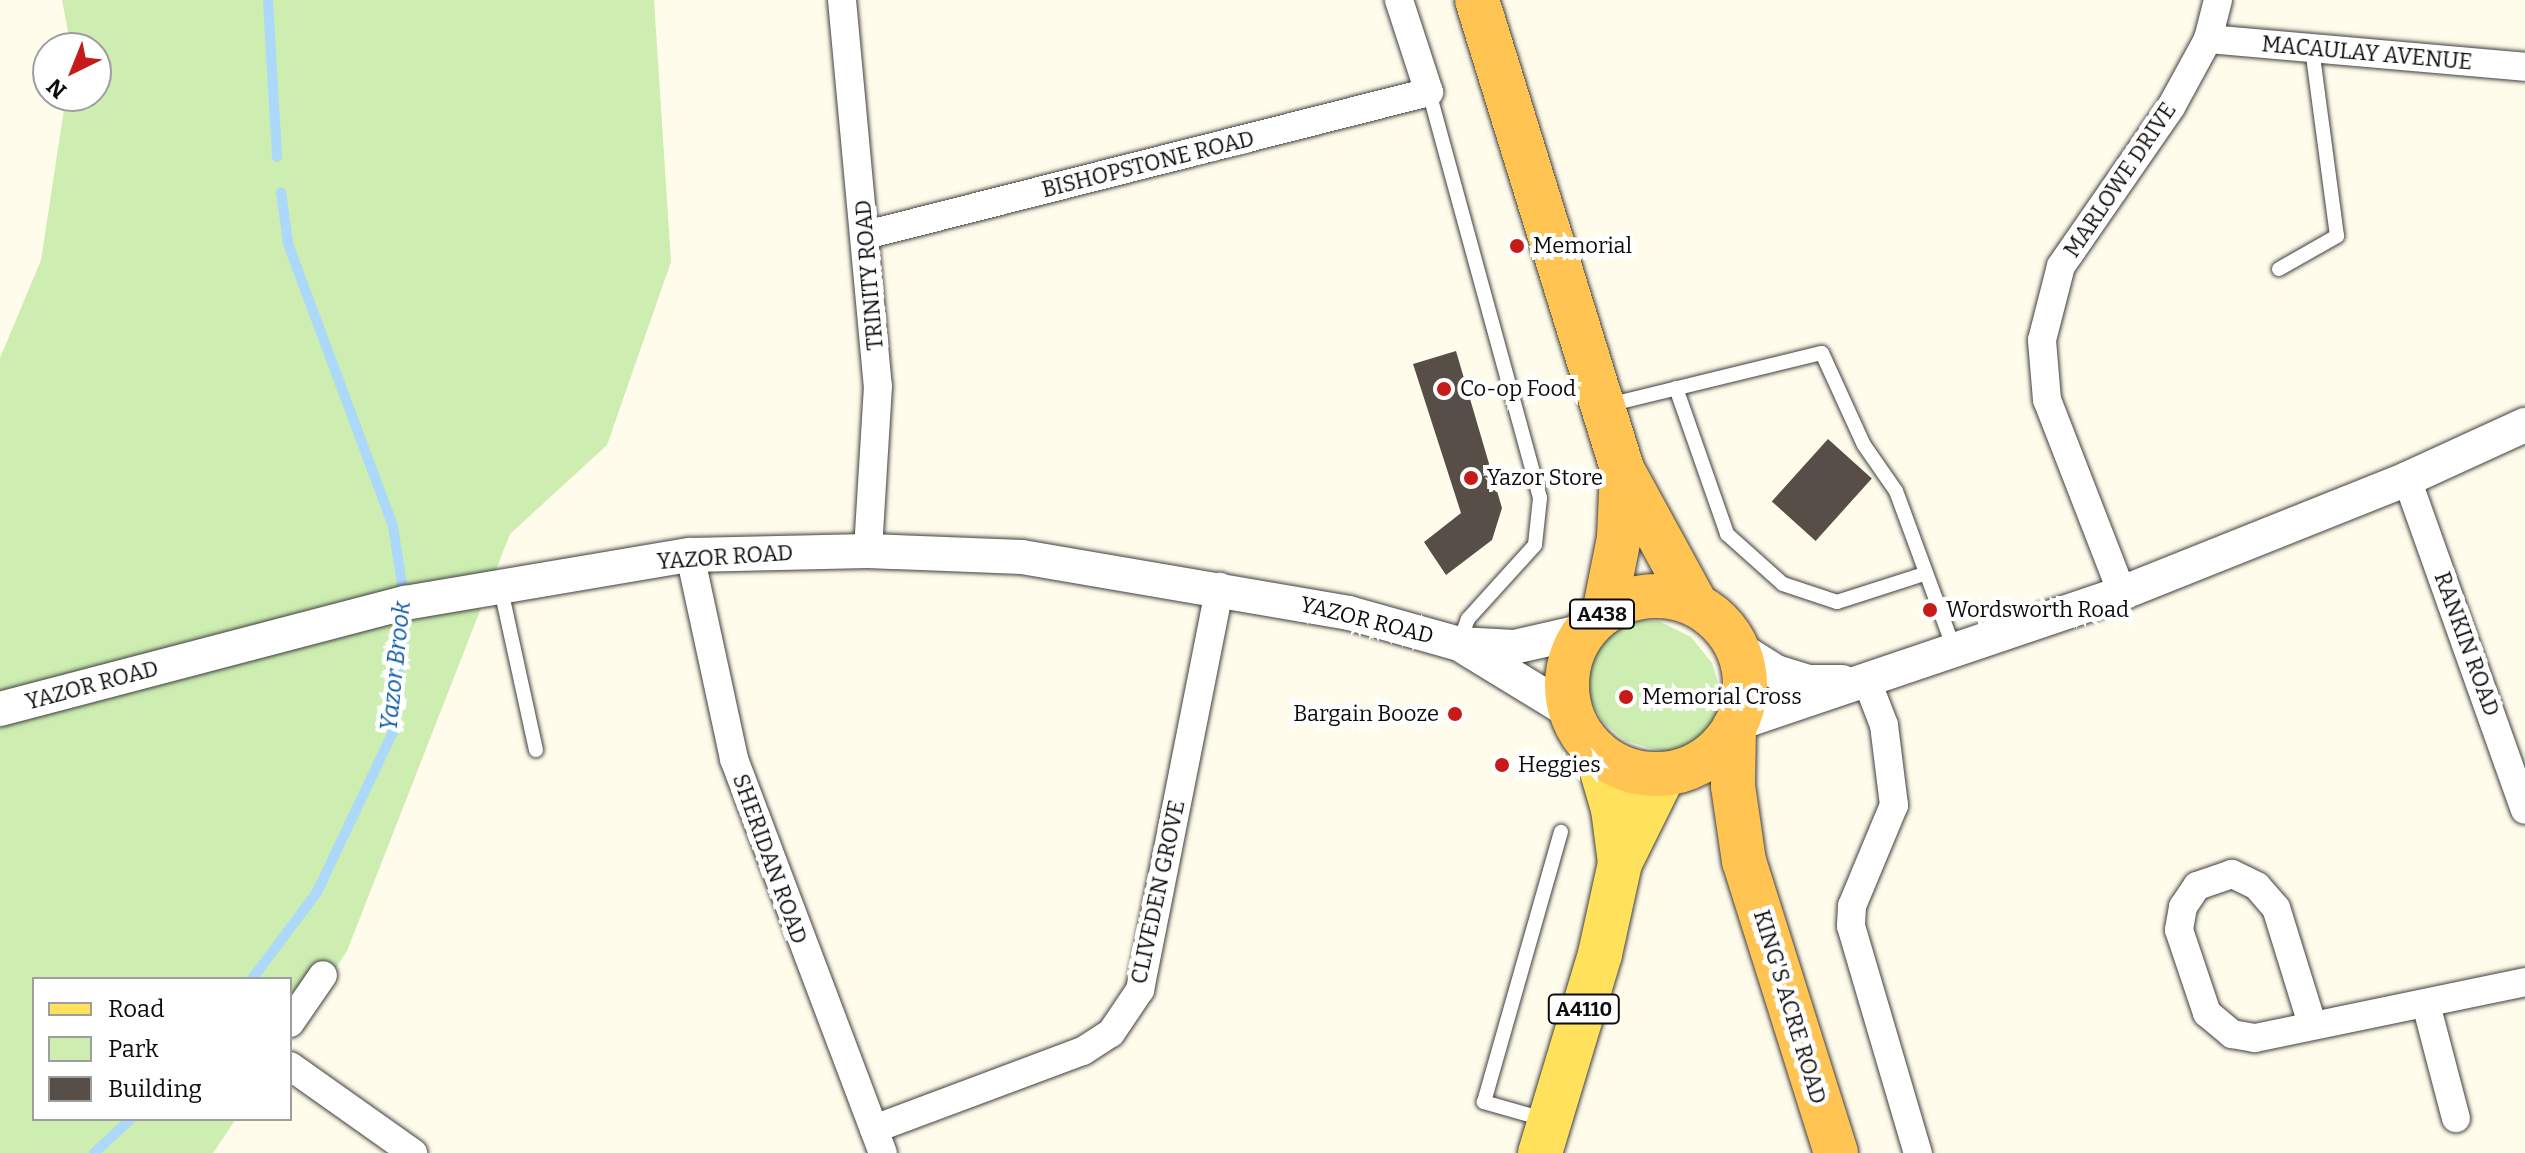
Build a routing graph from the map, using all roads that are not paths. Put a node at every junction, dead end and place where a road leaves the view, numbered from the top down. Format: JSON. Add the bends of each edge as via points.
{"nodes":[{"id":1,"x":842,"y":0,"type":"edge"},
{"id":2,"x":1399,"y":0,"type":"edge"},
{"id":3,"x":1477,"y":0,"type":"edge"},
{"id":4,"x":2218,"y":0,"type":"edge"},
{"id":5,"x":2208,"y":39,"type":"junction"},
{"id":6,"x":2312,"y":49,"type":"junction"},
{"id":7,"x":2525,"y":67,"type":"edge"},
{"id":8,"x":1429,"y":92,"type":"junction"},
{"id":9,"x":866,"y":235,"type":"junction"},
{"id":10,"x":2279,"y":269,"type":"dead end"},
{"id":11,"x":1676,"y":388,"type":"junction"},
{"id":12,"x":1604,"y":407,"type":"junction"},
{"id":13,"x":2525,"y":425,"type":"edge"},
{"id":14,"x":1622,"y":469,"type":"junction"},
{"id":15,"x":2407,"y":479,"type":"junction"},
{"id":16,"x":868,"y":551,"type":"junction"},
{"id":17,"x":690,"y":555,"type":"junction"},
{"id":18,"x":1924,"y":574,"type":"junction"},
{"id":19,"x":500,"y":585,"type":"junction"},
{"id":20,"x":1220,"y":587,"type":"junction"},
{"id":21,"x":2122,"y":593,"type":"junction"},
{"id":22,"x":1696,"y":605,"type":"junction"},
{"id":23,"x":1594,"y":622,"type":"junction"},
{"id":24,"x":1459,"y":644,"type":"junction"},
{"id":25,"x":1736,"y":647,"type":"junction"},
{"id":26,"x":1955,"y":652,"type":"junction"},
{"id":27,"x":1867,"y":681,"type":"junction"},
{"id":28,"x":0,"y":709,"type":"edge"},
{"id":29,"x":1571,"y":712,"type":"junction"},
{"id":30,"x":1735,"y":726,"type":"junction"},
{"id":31,"x":536,"y":750,"type":"dead end"},
{"id":32,"x":1596,"y":751,"type":"junction"},
{"id":33,"x":1670,"y":773,"type":"junction"},
{"id":34,"x":2525,"y":810,"type":"edge"},
{"id":35,"x":1561,"y":832,"type":"dead end"},
{"id":36,"x":1744,"y":861,"type":"junction"},
{"id":37,"x":1620,"y":863,"type":"junction"},
{"id":38,"x":323,"y":975,"type":"dead end"},
{"id":39,"x":2525,"y":982,"type":"edge"},
{"id":40,"x":2426,"y":1004,"type":"junction"},
{"id":41,"x":292,"y":1020,"type":"edge"},
{"id":42,"x":2312,"y":1024,"type":"junction"},
{"id":43,"x":292,"y":1067,"type":"edge"},
{"id":44,"x":2456,"y":1118,"type":"dead end"},
{"id":45,"x":1546,"y":1137,"type":"edge"},
{"id":46,"x":879,"y":1141,"type":"edge"},
{"id":47,"x":413,"y":1153,"type":"edge"},
{"id":48,"x":1836,"y":1153,"type":"edge"},
{"id":49,"x":1918,"y":1153,"type":"edge"}],
"edges":[{"from":1,"to":9,"type":"street","name":"TRINITY ROAD"},
{"from":2,"to":8,"type":"street"},
{"from":3,"to":12,"type":"highway","number":"A438"},
{"from":4,"to":5,"type":"street","name":"MARLOWE DRIVE"},
{"from":5,"to":6,"type":"street","name":"MACAULAY AVENUE"},
{"from":5,"to":21,"type":"street","name":"MARLOWE DRIVE","via":[[2171,107],[2061,266],[2042,340],[2047,400]]},
{"from":6,"to":7,"type":"street","name":"MACAULAY AVENUE"},
{"from":6,"to":10,"type":"lane","via":[[2337,236]]},
{"from":8,"to":9,"type":"street","name":"BISHOPSTONE ROAD"},
{"from":8,"to":24,"type":"lane","via":[[1540,498],[1535,545],[1468,619]]},
{"from":9,"to":16,"type":"street","name":"TRINITY ROAD","via":[[878,386]]},
{"from":11,"to":12,"type":"lane"},
{"from":11,"to":18,"type":"lane","via":[[1727,534],[1783,584],[1837,602]]},
{"from":11,"to":18,"type":"lane","via":[[1822,353],[1864,445],[1896,491]]},
{"from":12,"to":14,"type":"highway","number":"A438"},
{"from":13,"to":15,"type":"street"},
{"from":14,"to":22,"type":"highway","number":"A438"},
{"from":14,"to":23,"type":"highway","number":"A438","via":[[1619,538]]},
{"from":15,"to":21,"type":"street"},
{"from":15,"to":34,"type":"street","name":"RANKIN ROAD"},
{"from":16,"to":17,"type":"street","name":"YAZOR ROAD"},
{"from":16,"to":20,"type":"street","name":"YAZOR ROAD","via":[[1022,557]]},
{"from":17,"to":19,"type":"street","name":"YAZOR ROAD"},
{"from":17,"to":46,"type":"street","name":"SHERIDAN ROAD","via":[[734,759]]},
{"from":18,"to":26,"type":"lane"},
{"from":19,"to":28,"type":"street","name":"YAZOR ROAD","via":[[405,603]]},
{"from":19,"to":31,"type":"lane"},
{"from":20,"to":24,"type":"street","name":"YAZOR ROAD","via":[[1349,613]]},
{"from":20,"to":46,"type":"street","name":"CLIVEDEN GROVE","via":[[1140,990],[1111,1033],[1083,1051]]},
{"from":21,"to":26,"type":"street"},
{"from":22,"to":23,"type":"highway","number":"A438","via":[[1651,596]]},
{"from":22,"to":25,"type":"highway","number":"A438","via":[[1721,625]]},
{"from":23,"to":24,"type":"street","name":"YAZOR ROAD","via":[[1514,647]]},
{"from":23,"to":29,"type":"highway","number":"A438","via":[[1567,670]]},
{"from":24,"to":29,"type":"street","name":"YAZOR ROAD"},
{"from":25,"to":27,"type":"street","via":[[1776,672],[1808,682]]},
{"from":25,"to":30,"type":"highway","number":"A438","via":[[1745,676]]},
{"from":26,"to":27,"type":"street"},
{"from":27,"to":30,"type":"street"},
{"from":27,"to":49,"type":"street","via":[[1884,725],[1894,805],[1852,906],[1851,926]]},
{"from":29,"to":32,"type":"highway","number":"A438"},
{"from":30,"to":33,"type":"highway","via":[[1709,757]]},
{"from":30,"to":36,"type":"highway","name":"KING'S ACRE ROAD","number":"A438","via":[[1733,786]]},
{"from":32,"to":33,"type":"highway","number":"A438","via":[[1635,772]]},
{"from":32,"to":37,"type":"main road","number":"A4110","via":[[1613,809]]},
{"from":33,"to":36,"type":"highway","name":"KING'S ACRE ROAD","number":"A438","via":[[1714,811]]},
{"from":33,"to":37,"type":"main road","number":"A4110"},
{"from":35,"to":45,"type":"lane","via":[[1484,1102]]},
{"from":36,"to":48,"type":"highway","name":"KING'S ACRE ROAD","number":"A438"},
{"from":37,"to":45,"type":"main road","number":"A4110","via":[[1600,954]]},
{"from":38,"to":41,"type":"street"},
{"from":39,"to":40,"type":"street"},
{"from":40,"to":42,"type":"street"},
{"from":40,"to":44,"type":"street"},
{"from":42,"to":42,"type":"street","via":[[2255,1038],[2232,1034],[2207,1013],[2179,930],[2183,907],[2197,886],[2232,874],[2257,886],[2276,908]]},
{"from":43,"to":47,"type":"street"}]}
